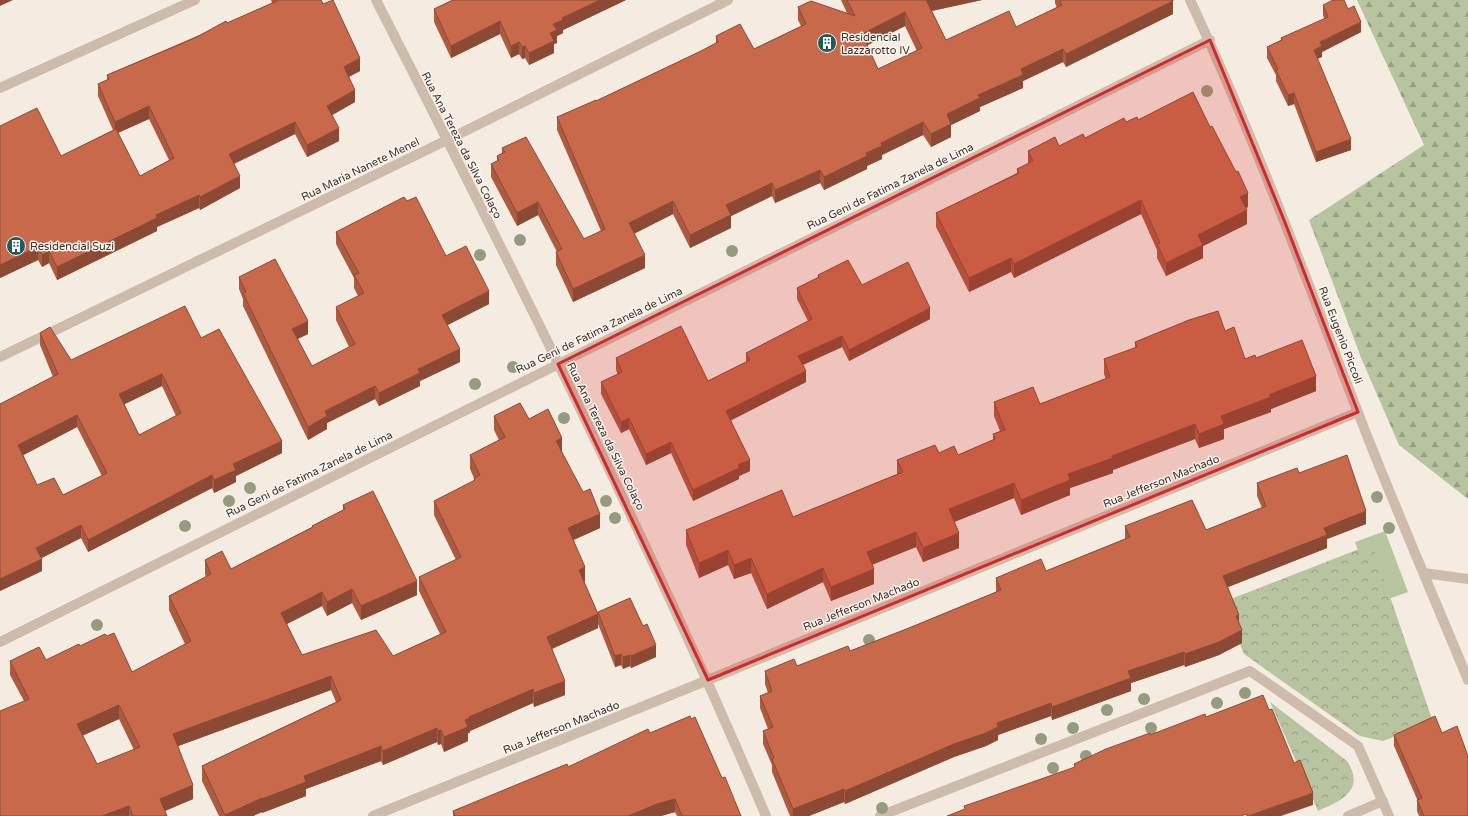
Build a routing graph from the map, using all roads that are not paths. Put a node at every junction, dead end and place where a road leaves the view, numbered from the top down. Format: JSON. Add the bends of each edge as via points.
{"nodes":[{"id":1,"x":194,"y":0,"type":"edge"},
{"id":2,"x":376,"y":0,"type":"edge"},
{"id":3,"x":728,"y":0,"type":"edge"},
{"id":4,"x":1190,"y":0,"type":"edge"},
{"id":5,"x":1210,"y":40,"type":"junction"},
{"id":6,"x":0,"y":88,"type":"edge"},
{"id":7,"x":447,"y":140,"type":"junction"},
{"id":8,"x":0,"y":357,"type":"edge"},
{"id":9,"x":558,"y":364,"type":"junction"},
{"id":10,"x":1358,"y":412,"type":"junction"},
{"id":11,"x":1424,"y":573,"type":"junction"},
{"id":12,"x":1468,"y":579,"type":"edge"},
{"id":13,"x":0,"y":642,"type":"edge"},
{"id":14,"x":708,"y":680,"type":"junction"},
{"id":15,"x":1468,"y":680,"type":"edge"},
{"id":16,"x":1383,"y":801,"type":"junction"},
{"id":17,"x":373,"y":816,"type":"edge"},
{"id":18,"x":766,"y":816,"type":"edge"},
{"id":19,"x":880,"y":816,"type":"edge"},
{"id":20,"x":1348,"y":816,"type":"edge"},
{"id":21,"x":1389,"y":816,"type":"edge"}],
"edges":[{"from":1,"to":6,"type":"street"},
{"from":2,"to":7,"type":"street","name":"Rua Ana Tereza da Silva Colaço"},
{"from":3,"to":7,"type":"street","name":"Rua Maria Nanete Menel"},
{"from":4,"to":5,"type":"street","name":"Rua Eugenio Piccoli"},
{"from":5,"to":9,"type":"street","name":"Rua Geni de Fatima Zanela de Lima"},
{"from":5,"to":10,"type":"street","name":"Rua Eugenio Piccoli","via":[[1284,220]]},
{"from":7,"to":8,"type":"street","name":"Rua Maria Nanete Menel"},
{"from":7,"to":9,"type":"street","name":"Rua Ana Tereza da Silva Colaço"},
{"from":9,"to":13,"type":"street","name":"Rua Geni de Fatima Zanela de Lima"},
{"from":9,"to":14,"type":"street","name":"Rua Ana Tereza da Silva Colaço"},
{"from":10,"to":11,"type":"street","name":"Rua Eugenio Piccoli"},
{"from":10,"to":14,"type":"street","name":"Rua Jefferson Machado"},
{"from":11,"to":12,"type":"street"},
{"from":11,"to":15,"type":"street","name":"Rua Eugenio Piccoli"},
{"from":14,"to":17,"type":"street","name":"Rua Jefferson Machado"},
{"from":14,"to":18,"type":"street","name":"Rua Ana Tereza da Silva Colaço"},
{"from":16,"to":19,"type":"street","via":[[1358,746],[1250,671]]},
{"from":16,"to":20,"type":"street"},
{"from":16,"to":21,"type":"street"}]}
